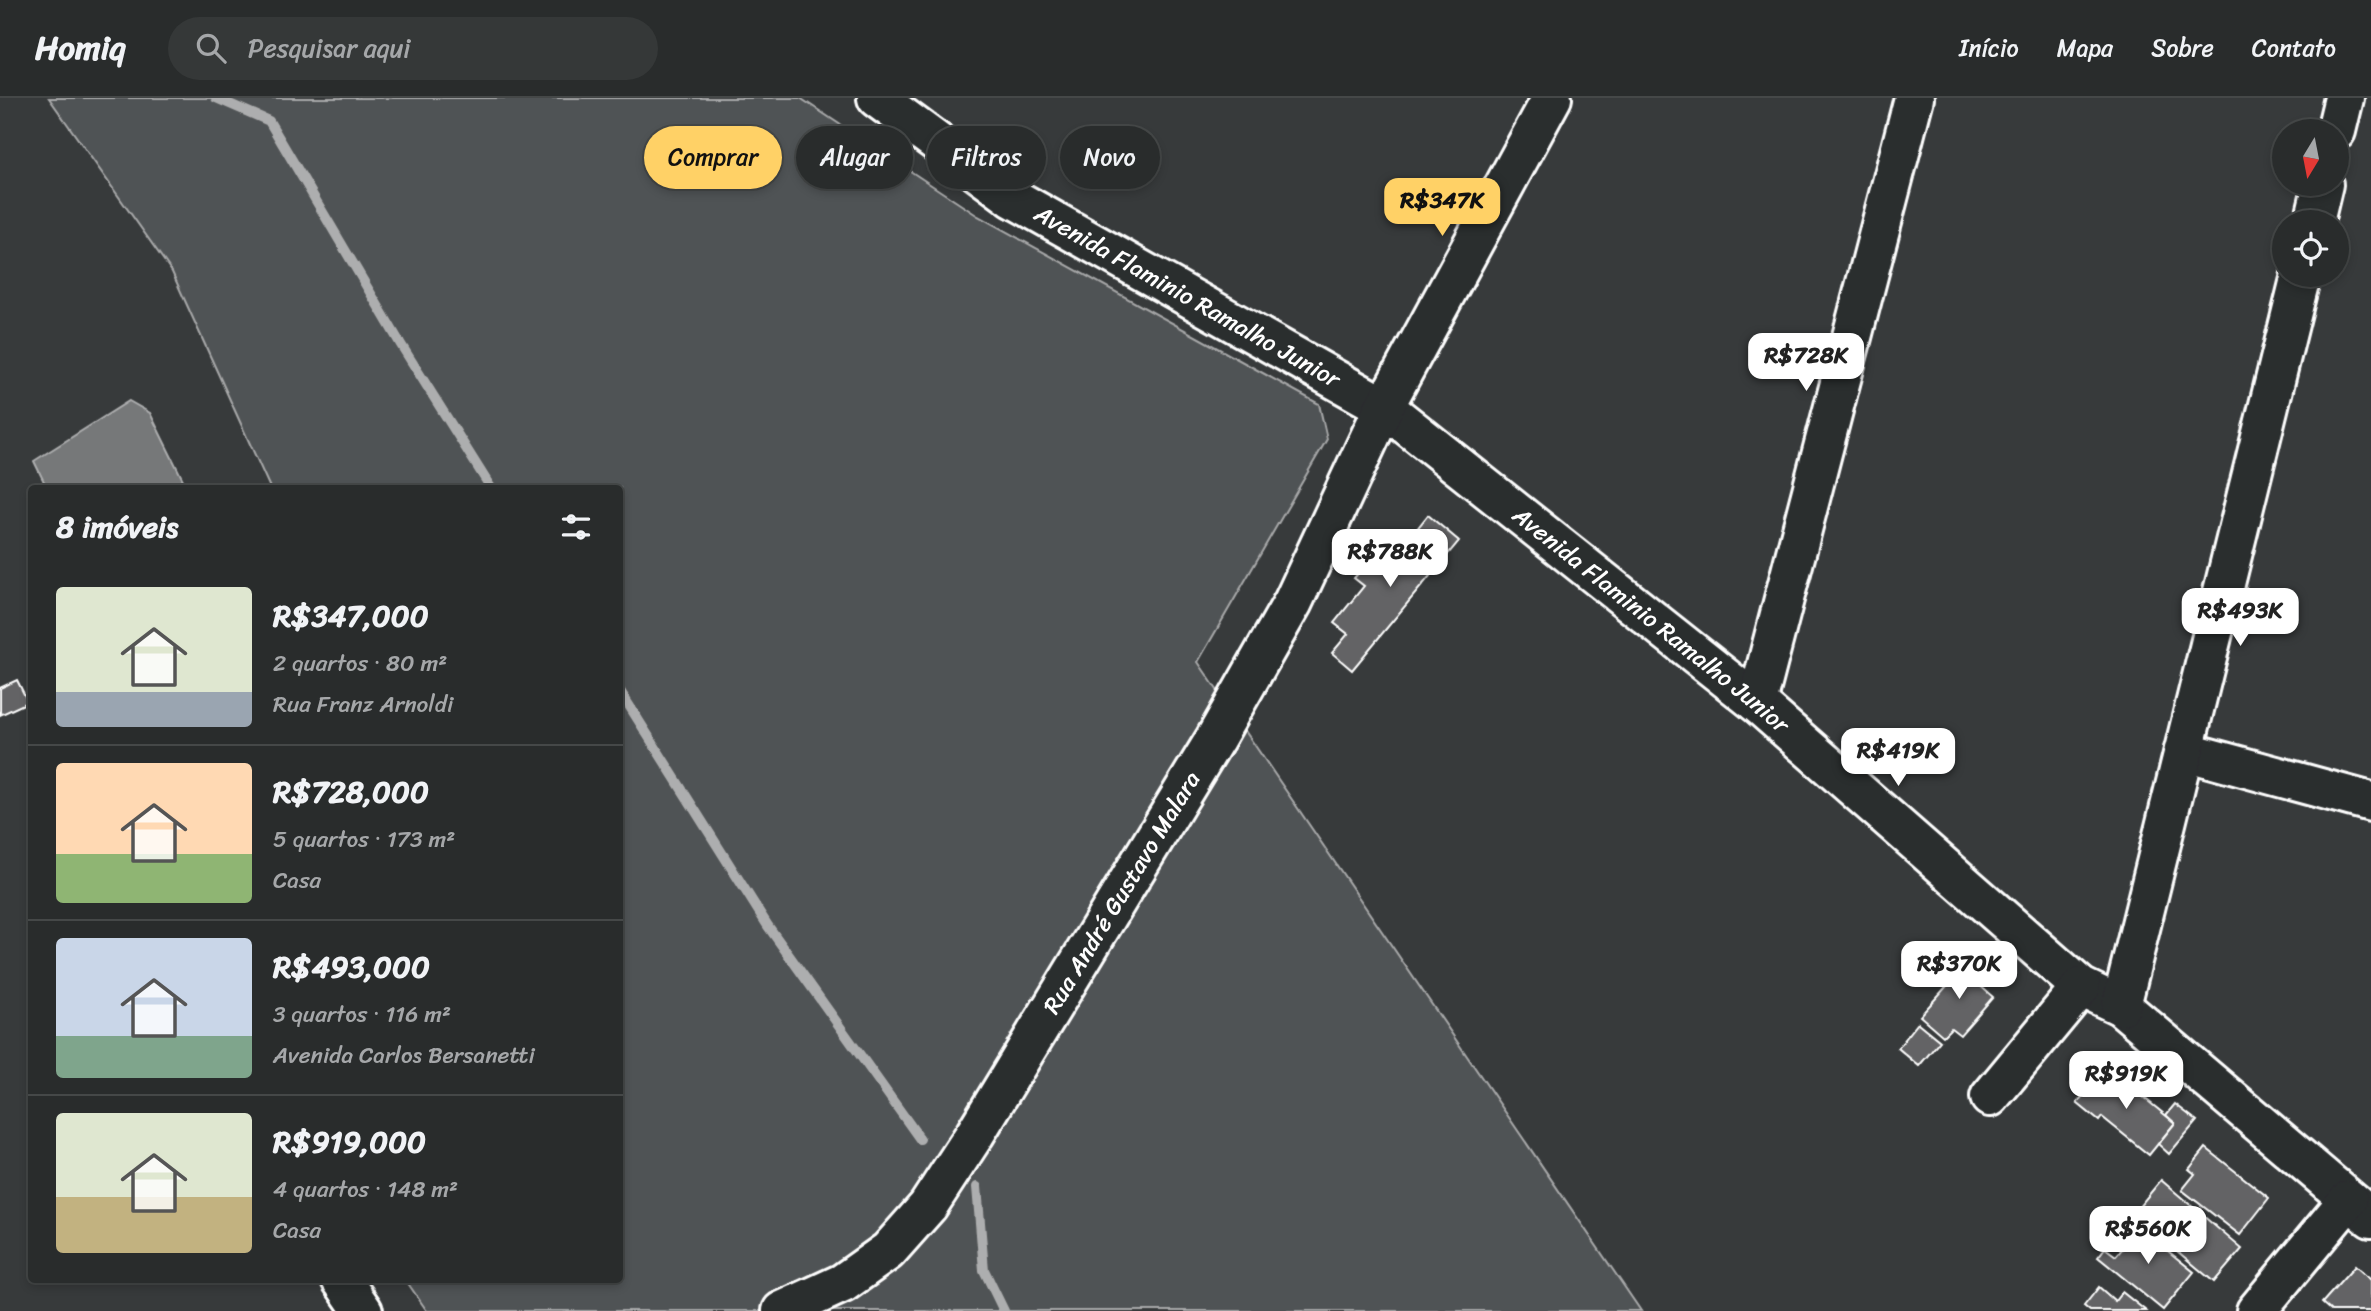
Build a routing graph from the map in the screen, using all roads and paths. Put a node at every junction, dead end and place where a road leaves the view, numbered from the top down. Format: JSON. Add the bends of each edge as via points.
{"nodes":[{"id":1,"x":877,"y":98,"type":"edge"},
{"id":2,"x":1552,"y":98,"type":"edge"},
{"id":3,"x":1914,"y":98,"type":"edge"},
{"id":4,"x":2344,"y":98,"type":"edge"},
{"id":5,"x":2339,"y":119,"type":"edge"},
{"id":6,"x":2298,"y":287,"type":"edge"},
{"id":7,"x":1384,"y":407,"type":"junction"},
{"id":8,"x":1757,"y":703,"type":"junction"},
{"id":9,"x":2184,"y":751,"type":"junction"},
{"id":10,"x":2371,"y":802,"type":"edge"},
{"id":11,"x":2081,"y":987,"type":"junction"},
{"id":12,"x":2121,"y":1006,"type":"junction"},
{"id":13,"x":1990,"y":1097,"type":"dead end"},
{"id":14,"x":2360,"y":1209,"type":"edge"},
{"id":15,"x":344,"y":1283,"type":"edge"},
{"id":16,"x":363,"y":1311,"type":"edge"},
{"id":17,"x":782,"y":1311,"type":"edge"},
{"id":18,"x":2256,"y":1311,"type":"edge"}],
"edges":[{"from":1,"to":7,"type":"street","name":"Avenida Flaminio Ramalho Junior","via":[[1013,198]]},
{"from":2,"to":7,"type":"street","name":"Rua André Gustavo Malara"},
{"from":3,"to":8,"type":"street"},
{"from":4,"to":5,"type":"street"},
{"from":6,"to":9,"type":"street"},
{"from":7,"to":8,"type":"street","name":"Avenida Flaminio Ramalho Junior"},
{"from":7,"to":17,"type":"street","name":"Rua André Gustavo Malara","via":[[1293,602],[1215,739],[928,1206],[888,1251],[843,1283]]},
{"from":8,"to":11,"type":"street","name":"Avenida Flaminio Ramalho Junior"},
{"from":9,"to":10,"type":"street"},
{"from":9,"to":12,"type":"street"},
{"from":11,"to":12,"type":"street","name":"Avenida Flaminio Ramalho Junior"},
{"from":11,"to":13,"type":"street"},
{"from":12,"to":14,"type":"street","name":"Avenida Flaminio Ramalho Junior"},
{"from":14,"to":18,"type":"street"},
{"from":15,"to":16,"type":"street"}]}
